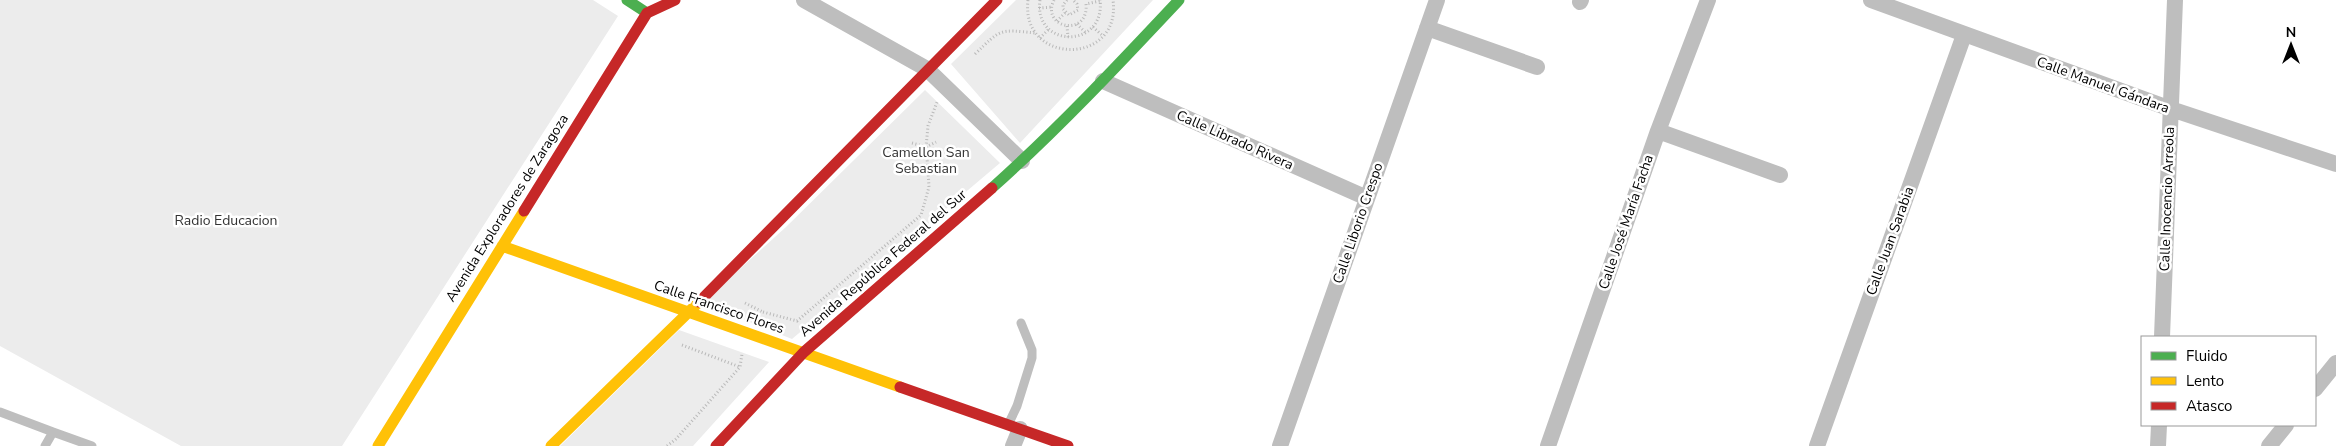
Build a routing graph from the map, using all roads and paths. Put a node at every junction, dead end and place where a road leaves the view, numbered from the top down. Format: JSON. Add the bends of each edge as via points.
{"nodes":[{"id":1,"x":627,"y":0,"type":"edge"},
{"id":2,"x":675,"y":0,"type":"edge"},
{"id":3,"x":804,"y":0,"type":"edge"},
{"id":4,"x":996,"y":0,"type":"edge"},
{"id":5,"x":1028,"y":0,"type":"edge"},
{"id":6,"x":1040,"y":0,"type":"edge"},
{"id":7,"x":1054,"y":0,"type":"edge"},
{"id":8,"x":1067,"y":0,"type":"edge"},
{"id":9,"x":1075,"y":0,"type":"edge"},
{"id":10,"x":1114,"y":0,"type":"edge"},
{"id":11,"x":1179,"y":0,"type":"edge"},
{"id":12,"x":1437,"y":0,"type":"edge"},
{"id":13,"x":1708,"y":0,"type":"edge"},
{"id":14,"x":1871,"y":0,"type":"edge"},
{"id":15,"x":2175,"y":0,"type":"edge"},
{"id":16,"x":1100,"y":1,"type":"edge"},
{"id":17,"x":1052,"y":7,"type":"junction"},
{"id":18,"x":1039,"y":8,"type":"junction"},
{"id":19,"x":647,"y":13,"type":"junction"},
{"id":20,"x":1065,"y":13,"type":"junction"},
{"id":21,"x":1057,"y":21,"type":"junction"},
{"id":22,"x":1077,"y":24,"type":"junction"},
{"id":23,"x":1067,"y":26,"type":"junction"},
{"id":24,"x":1093,"y":26,"type":"junction"},
{"id":25,"x":1427,"y":28,"type":"junction"},
{"id":26,"x":1049,"y":29,"type":"junction"},
{"id":27,"x":1036,"y":33,"type":"junction"},
{"id":28,"x":1086,"y":33,"type":"junction"},
{"id":29,"x":1964,"y":35,"type":"junction"},
{"id":30,"x":1103,"y":36,"type":"junction"},
{"id":31,"x":1068,"y":37,"type":"junction"},
{"id":32,"x":1040,"y":38,"type":"junction"},
{"id":33,"x":969,"y":60,"type":"dead end"},
{"id":34,"x":1537,"y":67,"type":"dead end"},
{"id":35,"x":928,"y":69,"type":"junction"},
{"id":36,"x":1104,"y":81,"type":"junction"},
{"id":37,"x":937,"y":101,"type":"dead end"},
{"id":38,"x":2170,"y":109,"type":"junction"},
{"id":39,"x":1658,"y":132,"type":"junction"},
{"id":40,"x":936,"y":142,"type":"dead end"},
{"id":41,"x":912,"y":143,"type":"dead end"},
{"id":42,"x":926,"y":147,"type":"junction"},
{"id":43,"x":1022,"y":161,"type":"junction"},
{"id":44,"x":2336,"y":164,"type":"edge"},
{"id":45,"x":928,"y":170,"type":"junction"},
{"id":46,"x":919,"y":171,"type":"dead end"},
{"id":47,"x":1780,"y":175,"type":"dead end"},
{"id":48,"x":1367,"y":198,"type":"junction"},
{"id":49,"x":502,"y":246,"type":"junction"},
{"id":50,"x":745,"y":303,"type":"dead end"},
{"id":51,"x":689,"y":312,"type":"junction"},
{"id":52,"x":763,"y":312,"type":"junction"},
{"id":53,"x":759,"y":317,"type":"dead end"},
{"id":54,"x":1021,"y":323,"type":"dead end"},
{"id":55,"x":2162,"y":336,"type":"edge"},
{"id":56,"x":804,"y":352,"type":"junction"},
{"id":57,"x":742,"y":354,"type":"dead end"},
{"id":58,"x":706,"y":355,"type":"dead end"},
{"id":59,"x":2336,"y":363,"type":"edge"},
{"id":60,"x":740,"y":367,"type":"junction"},
{"id":61,"x":2316,"y":389,"type":"edge"},
{"id":62,"x":0,"y":412,"type":"edge"},
{"id":63,"x":2159,"y":426,"type":"edge"},
{"id":64,"x":2285,"y":426,"type":"edge"},
{"id":65,"x":1014,"y":427,"type":"junction"},
{"id":66,"x":53,"y":432,"type":"junction"},
{"id":67,"x":45,"y":446,"type":"edge"},
{"id":68,"x":92,"y":446,"type":"edge"},
{"id":69,"x":378,"y":446,"type":"edge"},
{"id":70,"x":551,"y":446,"type":"edge"},
{"id":71,"x":669,"y":446,"type":"edge"},
{"id":72,"x":716,"y":446,"type":"edge"},
{"id":73,"x":1013,"y":446,"type":"edge"},
{"id":74,"x":1068,"y":446,"type":"edge"},
{"id":75,"x":1280,"y":446,"type":"edge"},
{"id":76,"x":1548,"y":446,"type":"edge"},
{"id":77,"x":1817,"y":446,"type":"edge"},
{"id":78,"x":2158,"y":446,"type":"edge"},
{"id":79,"x":2269,"y":446,"type":"edge"}],
"edges":[{"from":1,"to":19,"type":"street"},
{"from":2,"to":19,"type":"street"},
{"from":3,"to":35,"type":"street"},
{"from":4,"to":35,"type":"street"},
{"from":5,"to":27,"type":"path","via":[[1028,17]]},
{"from":6,"to":18,"type":"path"},
{"from":7,"to":17,"type":"path"},
{"from":8,"to":20,"type":"path","via":[[1063,5]]},
{"from":9,"to":20,"type":"path","via":[[1076,12],[1071,15]]},
{"from":10,"to":30,"type":"path","via":[[1112,22]]},
{"from":11,"to":36,"type":"street","name":"Avenida República Federal del Sur"},
{"from":12,"to":25,"type":"street","name":"Calle Liborio Crespo"},
{"from":13,"to":39,"type":"street","name":"Calle José María Facha"},
{"from":14,"to":29,"type":"street","name":"Calle Manuel Gándara"},
{"from":15,"to":38,"type":"street","name":"Calle Inocencio Arreola"},
{"from":16,"to":22,"type":"path","via":[[1086,4],[1085,16]]},
{"from":16,"to":24,"type":"path","via":[[1099,14]]},
{"from":17,"to":18,"type":"path"},
{"from":17,"to":21,"type":"path","via":[[1052,15]]},
{"from":18,"to":26,"type":"path"},
{"from":19,"to":49,"type":"street","name":"Avenida Exploradores de Zaragoza"},
{"from":20,"to":21,"type":"path"},
{"from":21,"to":23,"type":"path"},
{"from":22,"to":23,"type":"path"},
{"from":22,"to":28,"type":"path"},
{"from":23,"to":31,"type":"path"},
{"from":24,"to":28,"type":"path"},
{"from":24,"to":30,"type":"path"},
{"from":25,"to":34,"type":"street"},
{"from":25,"to":48,"type":"street","name":"Calle Liborio Crespo"},
{"from":26,"to":31,"type":"path"},
{"from":26,"to":32,"type":"path"},
{"from":27,"to":32,"type":"path"},
{"from":27,"to":33,"type":"path","via":[[999,32]]},
{"from":28,"to":31,"type":"path"},
{"from":29,"to":38,"type":"street","name":"Calle Manuel Gándara"},
{"from":29,"to":77,"type":"street","name":"Calle Juan Sarabia"},
{"from":30,"to":32,"type":"path","via":[[1090,46],[1070,50],[1057,48]]},
{"from":35,"to":43,"type":"street"},
{"from":35,"to":51,"type":"street"},
{"from":36,"to":43,"type":"street","name":"Avenida República Federal del Sur"},
{"from":36,"to":48,"type":"street","name":"Calle Librado Rivera"},
{"from":37,"to":42,"type":"path","via":[[928,126]]},
{"from":38,"to":44,"type":"street","name":"Calle Manuel Gándara"},
{"from":38,"to":55,"type":"street","name":"Calle Inocencio Arreola"},
{"from":39,"to":47,"type":"street"},
{"from":39,"to":76,"type":"street","name":"Calle José María Facha"},
{"from":40,"to":42,"type":"path"},
{"from":41,"to":42,"type":"path"},
{"from":42,"to":45,"type":"path"},
{"from":43,"to":56,"type":"street","name":"Avenida República Federal del Sur"},
{"from":45,"to":46,"type":"path"},
{"from":45,"to":52,"type":"path","via":[[929,187],[921,215],[797,320]]},
{"from":48,"to":75,"type":"street","name":"Calle Liborio Crespo"},
{"from":49,"to":51,"type":"street","name":"Calle Francisco Flores"},
{"from":49,"to":69,"type":"street","name":"Avenida Exploradores de Zaragoza"},
{"from":50,"to":52,"type":"path"},
{"from":51,"to":56,"type":"street","name":"Calle Francisco Flores"},
{"from":51,"to":70,"type":"street"},
{"from":52,"to":53,"type":"path"},
{"from":54,"to":65,"type":"lane","via":[[1032,358]]},
{"from":56,"to":65,"type":"street","name":"Calle Francisco Flores"},
{"from":56,"to":72,"type":"street","name":"Avenida República Federal del Sur"},
{"from":57,"to":60,"type":"path"},
{"from":58,"to":60,"type":"path"},
{"from":59,"to":61,"type":"street"},
{"from":60,"to":71,"type":"path"},
{"from":62,"to":66,"type":"lane"},
{"from":63,"to":78,"type":"street"},
{"from":64,"to":79,"type":"street"},
{"from":65,"to":73,"type":"street"},
{"from":65,"to":74,"type":"street","name":"Calle Francisco Flores"},
{"from":66,"to":67,"type":"lane"},
{"from":66,"to":68,"type":"lane"}]}
